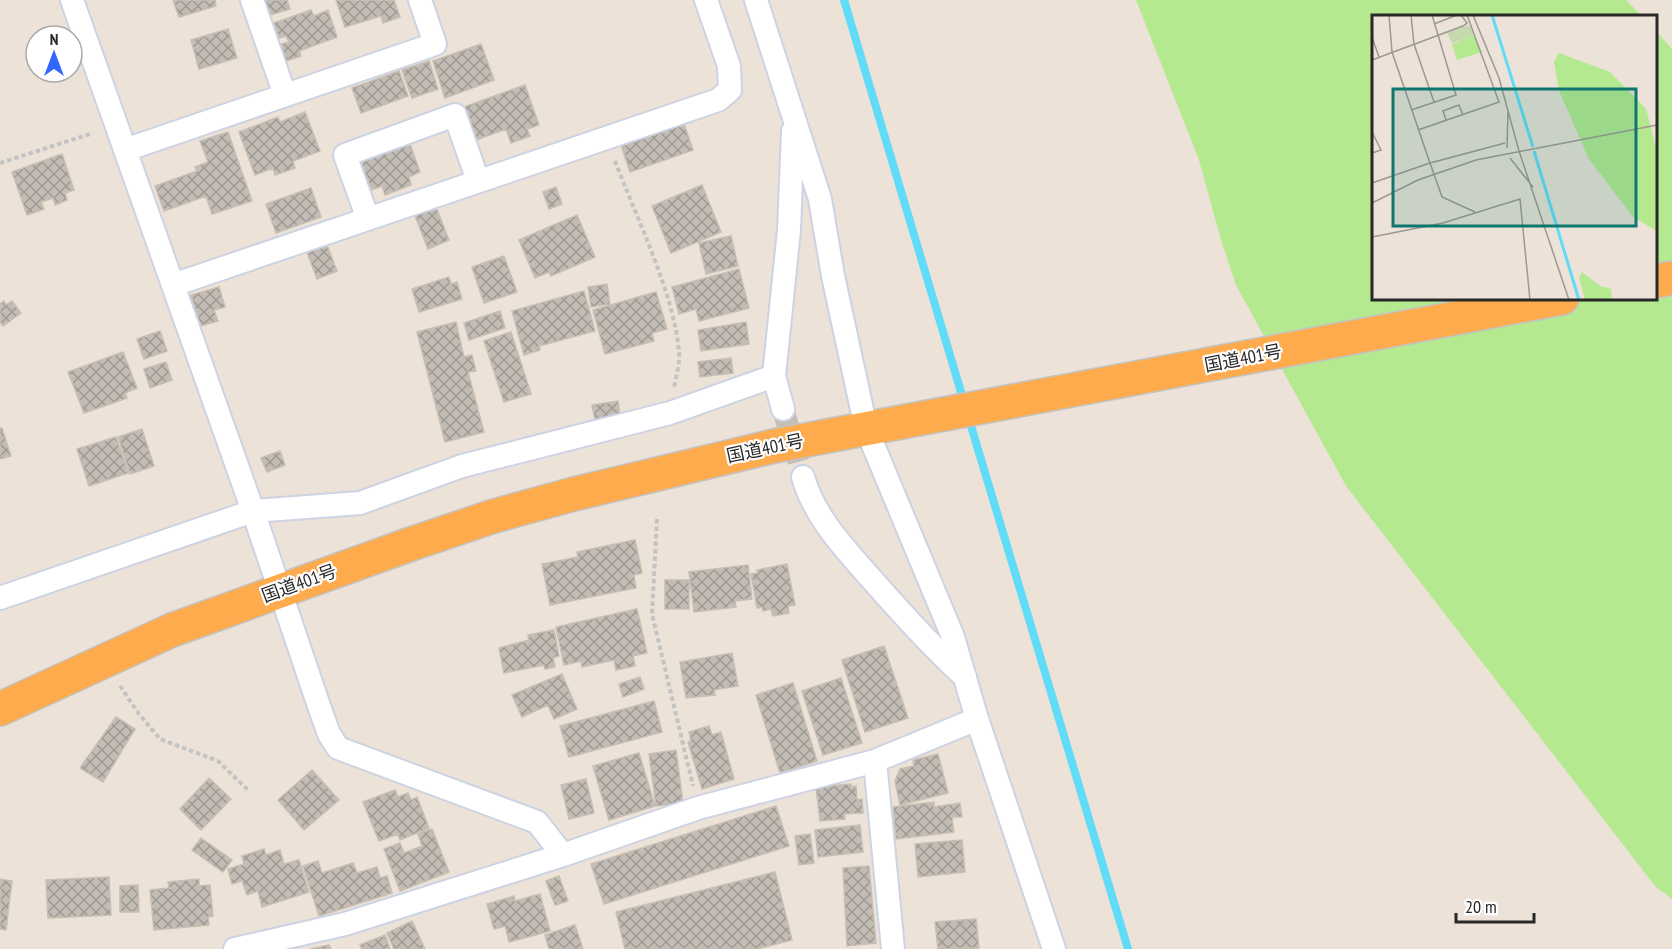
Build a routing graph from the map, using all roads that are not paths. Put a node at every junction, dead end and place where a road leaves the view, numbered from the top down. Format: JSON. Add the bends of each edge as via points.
{"nodes":[{"id":1,"x":72,"y":0,"type":"edge"},
{"id":2,"x":252,"y":0,"type":"edge"},
{"id":3,"x":420,"y":0,"type":"edge"},
{"id":4,"x":706,"y":0,"type":"edge"},
{"id":5,"x":756,"y":0,"type":"edge"},
{"id":6,"x":285,"y":95,"type":"junction"},
{"id":7,"x":794,"y":114,"type":"junction"},
{"id":8,"x":125,"y":150,"type":"junction"},
{"id":9,"x":478,"y":181,"type":"junction"},
{"id":10,"x":368,"y":219,"type":"junction"},
{"id":11,"x":1672,"y":278,"type":"edge"},
{"id":12,"x":1657,"y":281,"type":"edge"},
{"id":13,"x":173,"y":285,"type":"junction"},
{"id":14,"x":1551,"y":300,"type":"edge"},
{"id":15,"x":774,"y":376,"type":"junction"},
{"id":16,"x":783,"y":409,"type":"tunnel mouth"},
{"id":17,"x":880,"y":425,"type":"junction"},
{"id":18,"x":803,"y":477,"type":"tunnel mouth"},
{"id":19,"x":253,"y":511,"type":"junction"},
{"id":20,"x":280,"y":590,"type":"junction"},
{"id":21,"x":0,"y":598,"type":"edge"},
{"id":22,"x":966,"y":678,"type":"junction"},
{"id":23,"x":0,"y":709,"type":"edge"},
{"id":24,"x":977,"y":718,"type":"junction"},
{"id":25,"x":875,"y":761,"type":"junction"},
{"id":26,"x":563,"y":855,"type":"junction"},
{"id":27,"x":235,"y":949,"type":"edge"},
{"id":28,"x":893,"y":949,"type":"edge"},
{"id":29,"x":1054,"y":949,"type":"edge"}],
"edges":[{"from":1,"to":8,"type":"street"},
{"from":2,"to":6,"type":"street"},
{"from":3,"to":6,"type":"street","via":[[435,44]]},
{"from":4,"to":9,"type":"street","via":[[731,76],[730,90],[718,100]]},
{"from":5,"to":7,"type":"street"},
{"from":6,"to":8,"type":"street"},
{"from":7,"to":15,"type":"street","via":[[789,230]]},
{"from":7,"to":17,"type":"street","via":[[820,199],[833,276]]},
{"from":8,"to":13,"type":"street"},
{"from":9,"to":10,"type":"street"},
{"from":9,"to":10,"type":"street","via":[[455,116],[345,155]]},
{"from":10,"to":13,"type":"street"},
{"from":11,"to":12,"type":"highway"},
{"from":13,"to":19,"type":"street"},
{"from":14,"to":17,"type":"highway","name":"国道401号"},
{"from":15,"to":16,"type":"street"},
{"from":15,"to":19,"type":"street","via":[[670,413],[462,466],[360,502]]},
{"from":17,"to":20,"type":"highway","name":"国道401号","via":[[690,464],[494,516]]},
{"from":17,"to":22,"type":"street"},
{"from":18,"to":22,"type":"street","via":[[808,496],[833,536],[930,645]]},
{"from":19,"to":20,"type":"street"},
{"from":19,"to":21,"type":"street"},
{"from":20,"to":23,"type":"highway","name":"国道401号","via":[[172,630]]},
{"from":20,"to":26,"type":"street","via":[[329,734],[338,748],[537,822]]},
{"from":22,"to":24,"type":"street"},
{"from":24,"to":25,"type":"street"},
{"from":24,"to":29,"type":"street"},
{"from":25,"to":26,"type":"street","via":[[698,808]]},
{"from":25,"to":28,"type":"street"},
{"from":26,"to":27,"type":"street","via":[[345,924]]}]}
